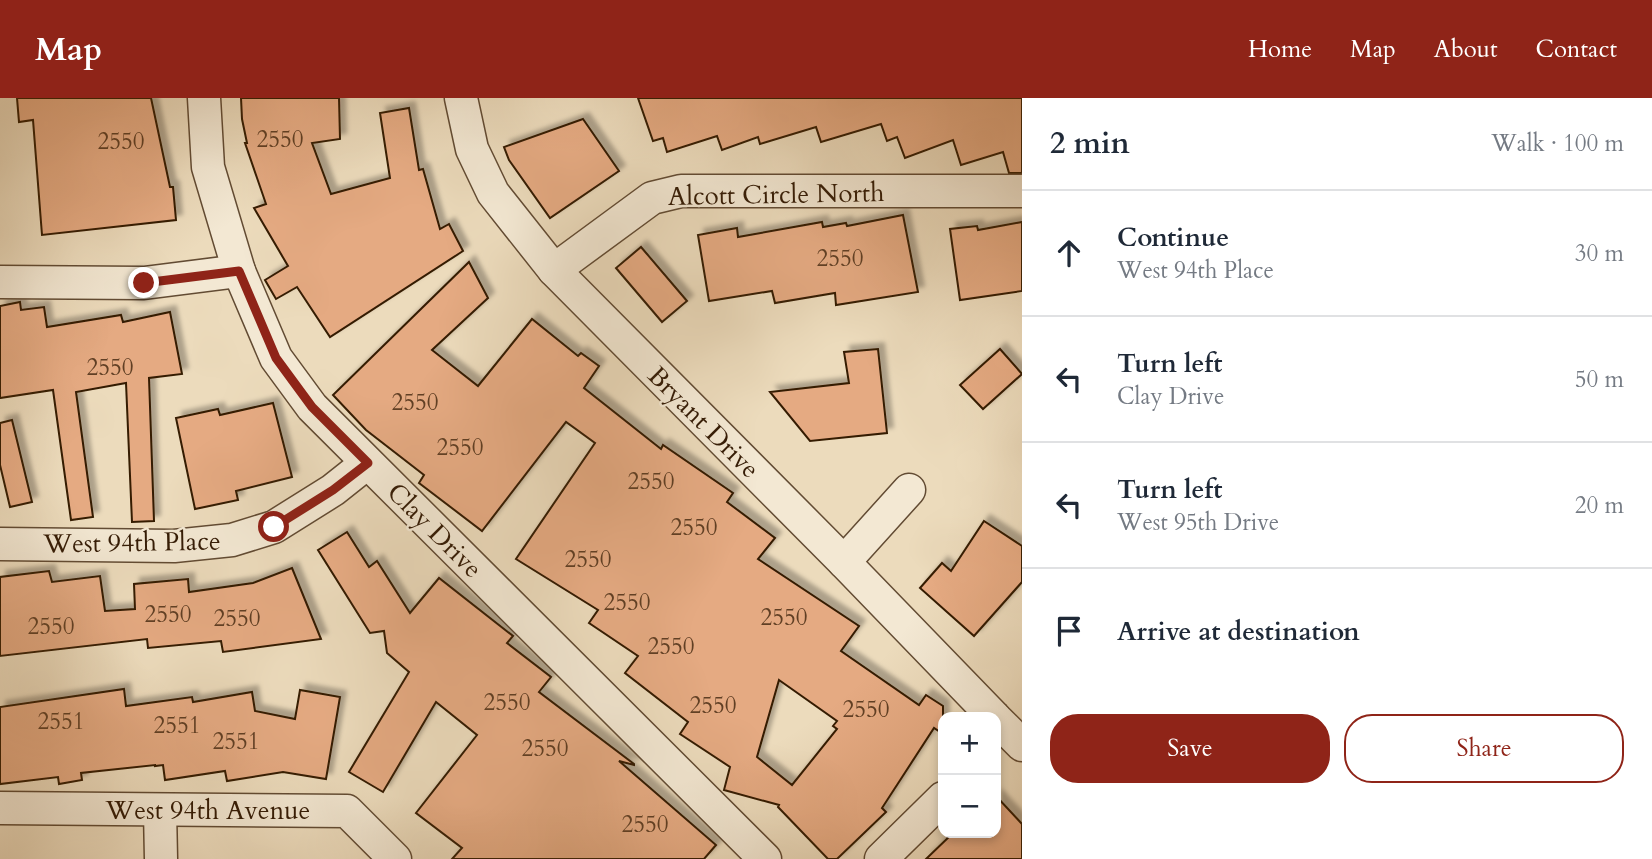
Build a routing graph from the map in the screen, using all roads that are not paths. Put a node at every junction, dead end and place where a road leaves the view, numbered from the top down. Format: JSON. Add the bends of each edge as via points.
{"nodes":[{"id":1,"x":204,"y":98,"type":"edge"},
{"id":2,"x":461,"y":98,"type":"edge"},
{"id":3,"x":1022,"y":191,"type":"edge"},
{"id":4,"x":554,"y":270,"type":"junction"},
{"id":5,"x":239,"y":271,"type":"junction"},
{"id":6,"x":0,"y":282,"type":"edge"},
{"id":7,"x":368,"y":463,"type":"junction"},
{"id":8,"x":909,"y":490,"type":"dead end"},
{"id":9,"x":0,"y":544,"type":"edge"},
{"id":10,"x":844,"y":562,"type":"junction"},
{"id":11,"x":1003,"y":732,"type":"edge"},
{"id":12,"x":938,"y":803,"type":"edge"},
{"id":13,"x":0,"y":808,"type":"edge"},
{"id":14,"x":160,"y":810,"type":"junction"},
{"id":15,"x":161,"y":859,"type":"edge"},
{"id":16,"x":395,"y":859,"type":"edge"},
{"id":17,"x":765,"y":859,"type":"edge"},
{"id":18,"x":881,"y":859,"type":"edge"}],
"edges":[{"from":1,"to":5,"type":"street","name":"Clay Drive","via":[[208,167]]},
{"from":2,"to":4,"type":"street","name":"Bryant Drive","via":[[472,149],[492,193]]},
{"from":3,"to":4,"type":"street","name":"Alcott Circle North","via":[[681,191],[652,198]]},
{"from":4,"to":10,"type":"street","name":"Bryant Drive"},
{"from":5,"to":6,"type":"street","via":[[144,283]]},
{"from":5,"to":7,"type":"street","name":"Clay Drive","via":[[276,358],[312,407]]},
{"from":7,"to":9,"type":"street","name":"West 94th Place","via":[[274,527],[232,540],[174,545]]},
{"from":7,"to":17,"type":"street","name":"Clay Drive"},
{"from":8,"to":10,"type":"street"},
{"from":10,"to":11,"type":"street","name":"Bryant Drive"},
{"from":12,"to":18,"type":"street"},
{"from":13,"to":14,"type":"street","name":"West 94th Avenue"},
{"from":14,"to":15,"type":"street"},
{"from":14,"to":16,"type":"street","name":"West 94th Avenue","via":[[347,811]]}]}
